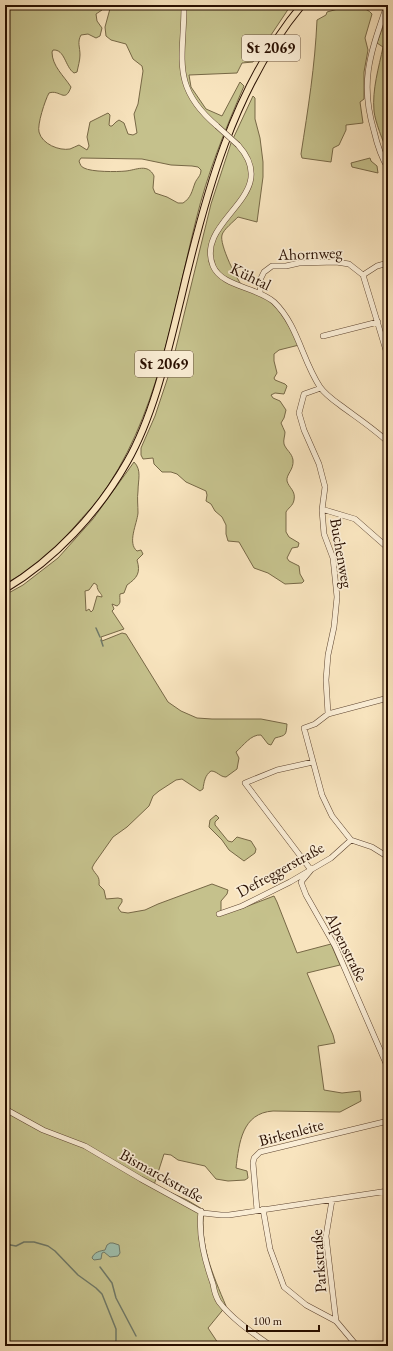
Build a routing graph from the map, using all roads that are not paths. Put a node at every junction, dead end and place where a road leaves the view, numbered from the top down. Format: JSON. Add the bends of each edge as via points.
{"nodes":[{"id":1,"x":184,"y":5,"type":"edge"},
{"id":2,"x":302,"y":5,"type":"edge"},
{"id":3,"x":387,"y":5,"type":"edge"},
{"id":4,"x":388,"y":168,"type":"edge"},
{"id":5,"x":388,"y":263,"type":"edge"},
{"id":6,"x":363,"y":275,"type":"junction"},
{"id":7,"x":260,"y":293,"type":"junction"},
{"id":8,"x":378,"y":322,"type":"junction"},
{"id":9,"x":323,"y":336,"type":"dead end"},
{"id":10,"x":388,"y":357,"type":"edge"},
{"id":11,"x":321,"y":388,"type":"junction"},
{"id":12,"x":388,"y":442,"type":"edge"},
{"id":13,"x":322,"y":510,"type":"junction"},
{"id":14,"x":388,"y":548,"type":"edge"},
{"id":15,"x":5,"y":589,"type":"edge"},
{"id":16,"x":388,"y":698,"type":"edge"},
{"id":17,"x":328,"y":714,"type":"junction"},
{"id":18,"x":312,"y":762,"type":"junction"},
{"id":19,"x":351,"y":840,"type":"junction"},
{"id":20,"x":388,"y":857,"type":"edge"},
{"id":21,"x":311,"y":870,"type":"junction"},
{"id":22,"x":218,"y":914,"type":"dead end"},
{"id":23,"x":388,"y":1068,"type":"edge"},
{"id":24,"x":5,"y":1109,"type":"edge"},
{"id":25,"x":388,"y":1121,"type":"edge"},
{"id":26,"x":387,"y":1191,"type":"edge"},
{"id":27,"x":332,"y":1200,"type":"junction"},
{"id":28,"x":388,"y":1205,"type":"edge"},
{"id":29,"x":260,"y":1210,"type":"junction"},
{"id":30,"x":201,"y":1212,"type":"junction"},
{"id":31,"x":336,"y":1321,"type":"junction"},
{"id":32,"x":271,"y":1346,"type":"edge"},
{"id":33,"x":357,"y":1346,"type":"edge"}],
"edges":[{"from":1,"to":7,"type":"street","name":"Kühtal","bridge":true,"via":[[182,58],[188,92],[217,126],[238,145],[250,164],[250,182],[242,200],[214,236],[211,252],[213,266],[223,279]]},
{"from":2,"to":15,"type":"main road","number":"St 2069","via":[[273,43],[245,94],[224,144],[194,241],[159,381],[128,461],[76,531],[51,557]]},
{"from":3,"to":4,"type":"street","via":[[371,50],[366,92],[374,132]]},
{"from":5,"to":6,"type":"street","via":[[377,266]]},
{"from":6,"to":7,"type":"street","name":"Ahornweg","via":[[352,266],[336,262],[274,266],[264,272]]},
{"from":6,"to":8,"type":"street"},
{"from":7,"to":11,"type":"street","name":"Kühtal","via":[[270,299],[285,315]]},
{"from":8,"to":9,"type":"street"},
{"from":8,"to":10,"type":"street"},
{"from":11,"to":12,"type":"street","name":"Kühtal"},
{"from":11,"to":13,"type":"street","name":"Buchenweg","via":[[304,394],[299,413],[325,487]]},
{"from":13,"to":14,"type":"street","via":[[355,519]]},
{"from":13,"to":17,"type":"street","name":"Buchenweg","via":[[324,534],[333,558],[337,596],[326,680]]},
{"from":16,"to":17,"type":"street"},
{"from":17,"to":18,"type":"street","via":[[316,724],[304,728]]},
{"from":18,"to":19,"type":"street","via":[[322,795],[332,816]]},
{"from":18,"to":21,"type":"street","via":[[277,770],[245,783]]},
{"from":19,"to":20,"type":"street","via":[[372,847]]},
{"from":19,"to":21,"type":"street","name":"Defreggerstraße","via":[[331,858]]},
{"from":21,"to":22,"type":"street","name":"Defreggerstraße","via":[[260,897]]},
{"from":21,"to":23,"type":"street","name":"Alpenstraße","via":[[301,882],[306,895],[335,946]]},
{"from":24,"to":30,"type":"street","name":"Bismarckstraße","via":[[42,1130],[85,1146]]},
{"from":25,"to":29,"type":"street","name":"Birkenleite","via":[[260,1152],[253,1163]]},
{"from":26,"to":27,"type":"street","name":"Bismarckstraße"},
{"from":26,"to":28,"type":"street"},
{"from":27,"to":29,"type":"street","name":"Bismarckstraße"},
{"from":27,"to":31,"type":"street","name":"Parkstraße","via":[[326,1236]]},
{"from":29,"to":30,"type":"street","name":"Bismarckstraße","via":[[225,1215]]},
{"from":29,"to":31,"type":"street","name":"Birkenleite","via":[[270,1249],[284,1287],[306,1305]]},
{"from":30,"to":32,"type":"street","via":[[202,1242],[218,1300],[226,1310]]},
{"from":31,"to":33,"type":"street"}]}
